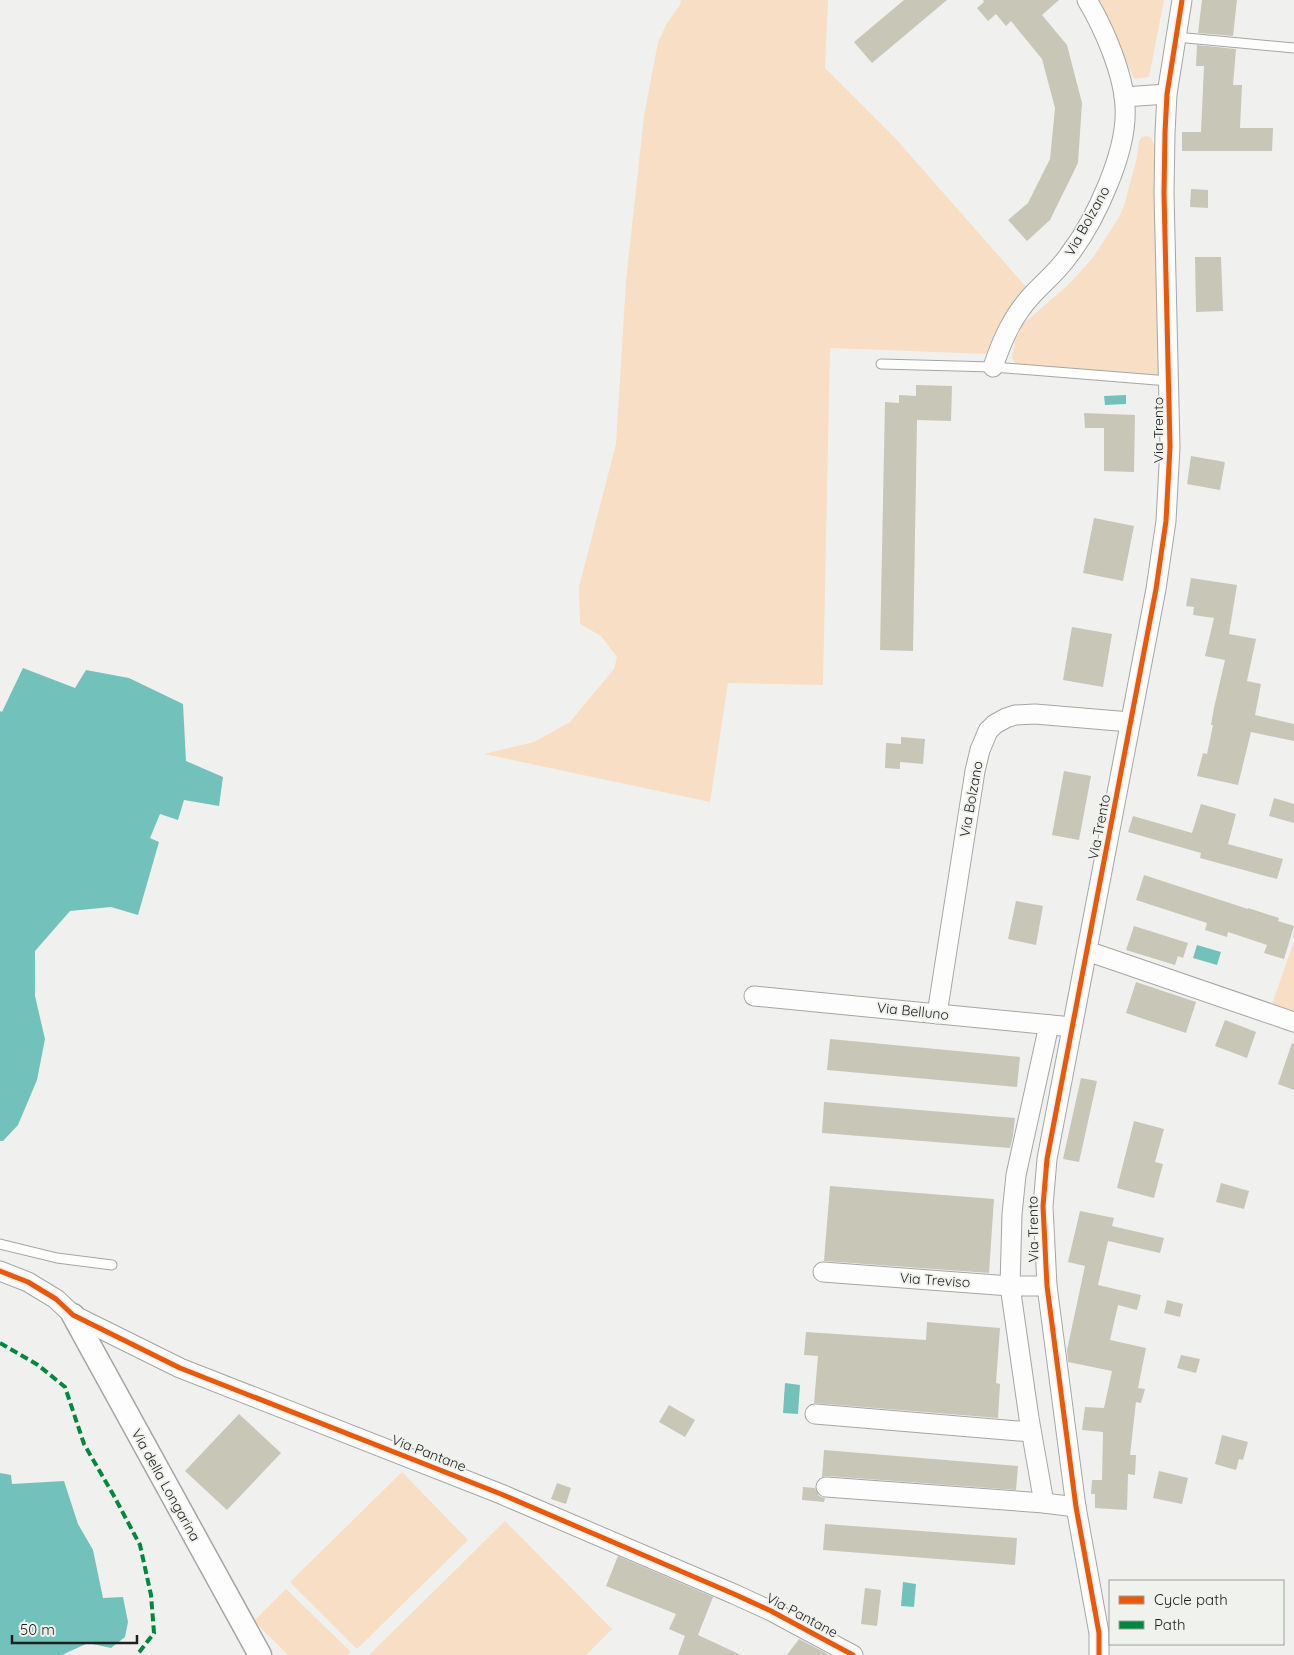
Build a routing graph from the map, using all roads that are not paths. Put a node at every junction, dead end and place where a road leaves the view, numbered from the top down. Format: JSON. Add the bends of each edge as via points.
{"nodes":[{"id":1,"x":1087,"y":0,"type":"edge"},
{"id":2,"x":1182,"y":0,"type":"edge"},
{"id":3,"x":1176,"y":38,"type":"junction"},
{"id":4,"x":1294,"y":48,"type":"edge"},
{"id":5,"x":1167,"y":94,"type":"junction"},
{"id":6,"x":1124,"y":96,"type":"junction"},
{"id":7,"x":881,"y":364,"type":"dead end"},
{"id":8,"x":994,"y":367,"type":"junction"},
{"id":9,"x":1169,"y":381,"type":"junction"},
{"id":10,"x":1130,"y":722,"type":"junction"},
{"id":11,"x":1087,"y":951,"type":"junction"},
{"id":12,"x":754,"y":996,"type":"dead end"},
{"id":13,"x":937,"y":1014,"type":"junction"},
{"id":14,"x":1294,"y":1022,"type":"edge"},
{"id":15,"x":1049,"y":1025,"type":"junction"},
{"id":16,"x":1072,"y":1027,"type":"junction"},
{"id":17,"x":0,"y":1244,"type":"edge"},
{"id":18,"x":112,"y":1265,"type":"dead end"},
{"id":19,"x":0,"y":1270,"type":"edge"},
{"id":20,"x":823,"y":1272,"type":"dead end"},
{"id":21,"x":1010,"y":1286,"type":"junction"},
{"id":22,"x":1047,"y":1286,"type":"junction"},
{"id":23,"x":73,"y":1315,"type":"junction"},
{"id":24,"x":815,"y":1414,"type":"dead end"},
{"id":25,"x":1031,"y":1432,"type":"junction"},
{"id":26,"x":826,"y":1487,"type":"dead end"},
{"id":27,"x":1044,"y":1503,"type":"junction"},
{"id":28,"x":1076,"y":1507,"type":"junction"},
{"id":29,"x":260,"y":1655,"type":"edge"},
{"id":30,"x":853,"y":1655,"type":"edge"},
{"id":31,"x":1099,"y":1655,"type":"edge"}],
"edges":[{"from":1,"to":6,"type":"street","name":"Via Bolzano","via":[[1108,42]]},
{"from":2,"to":3,"type":"street","name":"Via Trento"},
{"from":3,"to":4,"type":"lane"},
{"from":3,"to":5,"type":"street","name":"Via Trento"},
{"from":5,"to":6,"type":"street"},
{"from":5,"to":9,"type":"street","name":"Via Trento","via":[[1164,193]]},
{"from":6,"to":8,"type":"street","name":"Via Bolzano","via":[[1125,116],[1120,143],[1111,178],[1100,202],[1070,254],[1013,320]]},
{"from":7,"to":8,"type":"lane"},
{"from":8,"to":9,"type":"lane"},
{"from":9,"to":10,"type":"street","name":"Via Trento","via":[[1166,521]]},
{"from":10,"to":11,"type":"street","name":"Via Trento"},
{"from":10,"to":13,"type":"street","name":"Via Bolzano","via":[[1024,714],[1006,718],[988,731],[975,771]]},
{"from":11,"to":14,"type":"street"},
{"from":11,"to":16,"type":"street","name":"Via Trento"},
{"from":12,"to":13,"type":"street","name":"Via Belluno"},
{"from":13,"to":15,"type":"street","name":"Via Belluno"},
{"from":15,"to":16,"type":"street","name":"Via Belluno"},
{"from":15,"to":21,"type":"street","via":[[1016,1175]]},
{"from":16,"to":22,"type":"street","name":"Via Trento","via":[[1044,1183]]},
{"from":17,"to":18,"type":"lane","via":[[57,1258]]},
{"from":19,"to":23,"type":"street","name":"Via Pantane","via":[[56,1299]]},
{"from":20,"to":21,"type":"street","name":"Via Treviso"},
{"from":21,"to":22,"type":"street","name":"Via Treviso"},
{"from":21,"to":25,"type":"street"},
{"from":22,"to":28,"type":"street","name":"Via Trento"},
{"from":23,"to":29,"type":"street","name":"Via della Longarina"},
{"from":23,"to":30,"type":"street","name":"Via Pantane","via":[[180,1368],[501,1494],[734,1594]]},
{"from":24,"to":25,"type":"street"},
{"from":25,"to":27,"type":"street"},
{"from":26,"to":27,"type":"street"},
{"from":27,"to":28,"type":"street"},
{"from":28,"to":31,"type":"street","name":"Via Trento","via":[[1100,1633]]}]}
